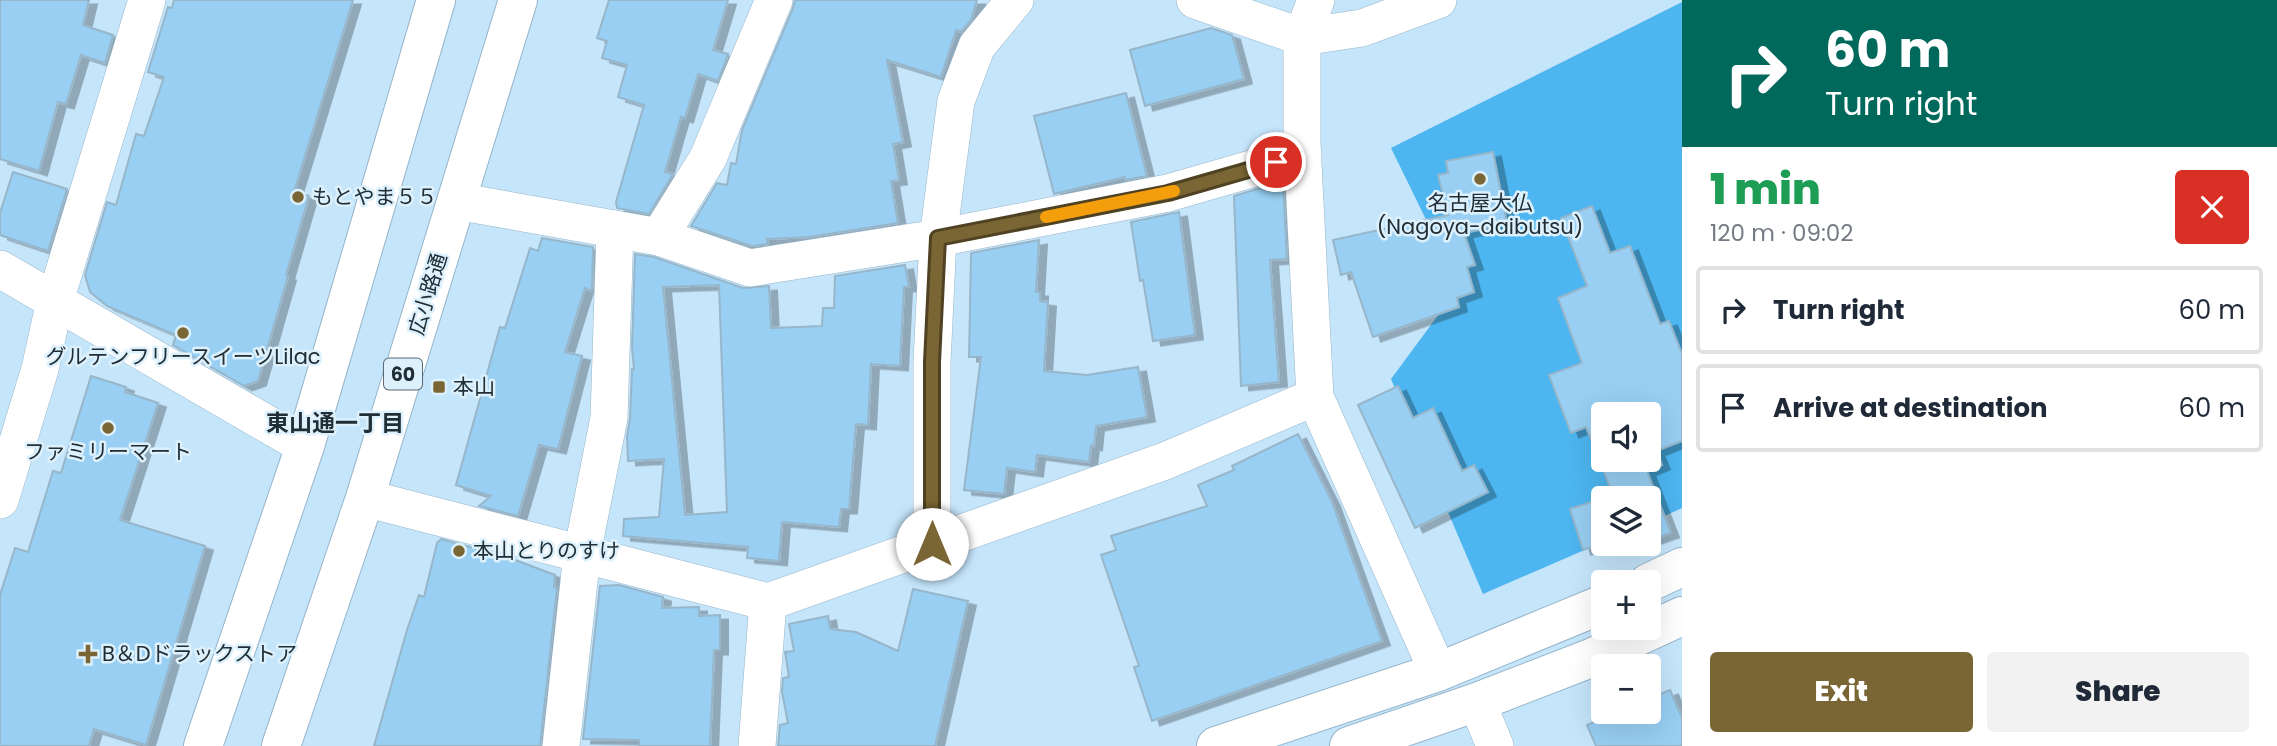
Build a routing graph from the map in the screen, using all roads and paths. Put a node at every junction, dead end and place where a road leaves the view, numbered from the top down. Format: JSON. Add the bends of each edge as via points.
{"nodes":[{"id":1,"x":147,"y":0,"type":"edge"},
{"id":2,"x":436,"y":0,"type":"edge"},
{"id":3,"x":518,"y":0,"type":"edge"},
{"id":4,"x":774,"y":0,"type":"edge"},
{"id":5,"x":1015,"y":0,"type":"edge"},
{"id":6,"x":1195,"y":0,"type":"edge"},
{"id":7,"x":1316,"y":0,"type":"edge"},
{"id":8,"x":1438,"y":0,"type":"edge"},
{"id":9,"x":1302,"y":37,"type":"junction"},
{"id":10,"x":1303,"y":154,"type":"junction"},
{"id":11,"x":456,"y":201,"type":"junction"},
{"id":12,"x":615,"y":229,"type":"junction"},
{"id":13,"x":659,"y":237,"type":"junction"},
{"id":14,"x":938,"y":238,"type":"junction"},
{"id":15,"x":0,"y":269,"type":"edge"},
{"id":16,"x":55,"y":302,"type":"junction"},
{"id":17,"x":1315,"y":397,"type":"junction"},
{"id":18,"x":305,"y":446,"type":"junction"},
{"id":19,"x":365,"y":498,"type":"junction"},
{"id":20,"x":0,"y":500,"type":"edge"},
{"id":21,"x":932,"y":544,"type":"junction"},
{"id":22,"x":582,"y":554,"type":"junction"},
{"id":23,"x":1682,"y":567,"type":"edge"},
{"id":24,"x":1661,"y":577,"type":"edge"},
{"id":25,"x":768,"y":602,"type":"junction"},
{"id":26,"x":1591,"y":609,"type":"edge"},
{"id":27,"x":1682,"y":616,"type":"edge"},
{"id":28,"x":1438,"y":672,"type":"junction"},
{"id":29,"x":1477,"y":702,"type":"junction"},
{"id":30,"x":203,"y":746,"type":"edge"},
{"id":31,"x":281,"y":746,"type":"edge"},
{"id":32,"x":561,"y":746,"type":"edge"},
{"id":33,"x":757,"y":746,"type":"edge"},
{"id":34,"x":1216,"y":746,"type":"edge"},
{"id":35,"x":1349,"y":746,"type":"edge"},
{"id":36,"x":1495,"y":746,"type":"edge"}],
"edges":[{"from":1,"to":16,"type":"street"},
{"from":2,"to":18,"type":"main road"},
{"from":3,"to":11,"type":"main road","name":"広小路通","number":"60"},
{"from":4,"to":13,"type":"street","via":[[708,158]]},
{"from":5,"to":14,"type":"street","via":[[977,47],[956,101]]},
{"from":6,"to":9,"type":"street"},
{"from":7,"to":9,"type":"street"},
{"from":8,"to":9,"type":"street","via":[[1362,28]]},
{"from":9,"to":10,"type":"street"},
{"from":10,"to":14,"type":"street","via":[[1168,193]]},
{"from":10,"to":17,"type":"street"},
{"from":11,"to":12,"type":"street"},
{"from":11,"to":19,"type":"main road","name":"広小路通","number":"60"},
{"from":12,"to":13,"type":"street"},
{"from":12,"to":22,"type":"street","via":[[609,418]]},
{"from":13,"to":14,"type":"street","via":[[750,268]]},
{"from":14,"to":21,"type":"street","via":[[932,362]]},
{"from":15,"to":16,"type":"street"},
{"from":16,"to":18,"type":"street"},
{"from":16,"to":20,"type":"street"},
{"from":17,"to":21,"type":"street","via":[[1166,461]]},
{"from":17,"to":28,"type":"street"},
{"from":18,"to":30,"type":"main road"},
{"from":19,"to":22,"type":"street"},
{"from":19,"to":31,"type":"main road","name":"広小路通","number":"60"},
{"from":21,"to":25,"type":"street"},
{"from":22,"to":25,"type":"street"},
{"from":22,"to":32,"type":"street"},
{"from":23,"to":24,"type":"main road"},
{"from":25,"to":33,"type":"street"},
{"from":26,"to":28,"type":"main road"},
{"from":27,"to":29,"type":"main road","via":[[1591,658]]},
{"from":28,"to":34,"type":"main road"},
{"from":29,"to":35,"type":"main road"},
{"from":29,"to":36,"type":"street"}]}
